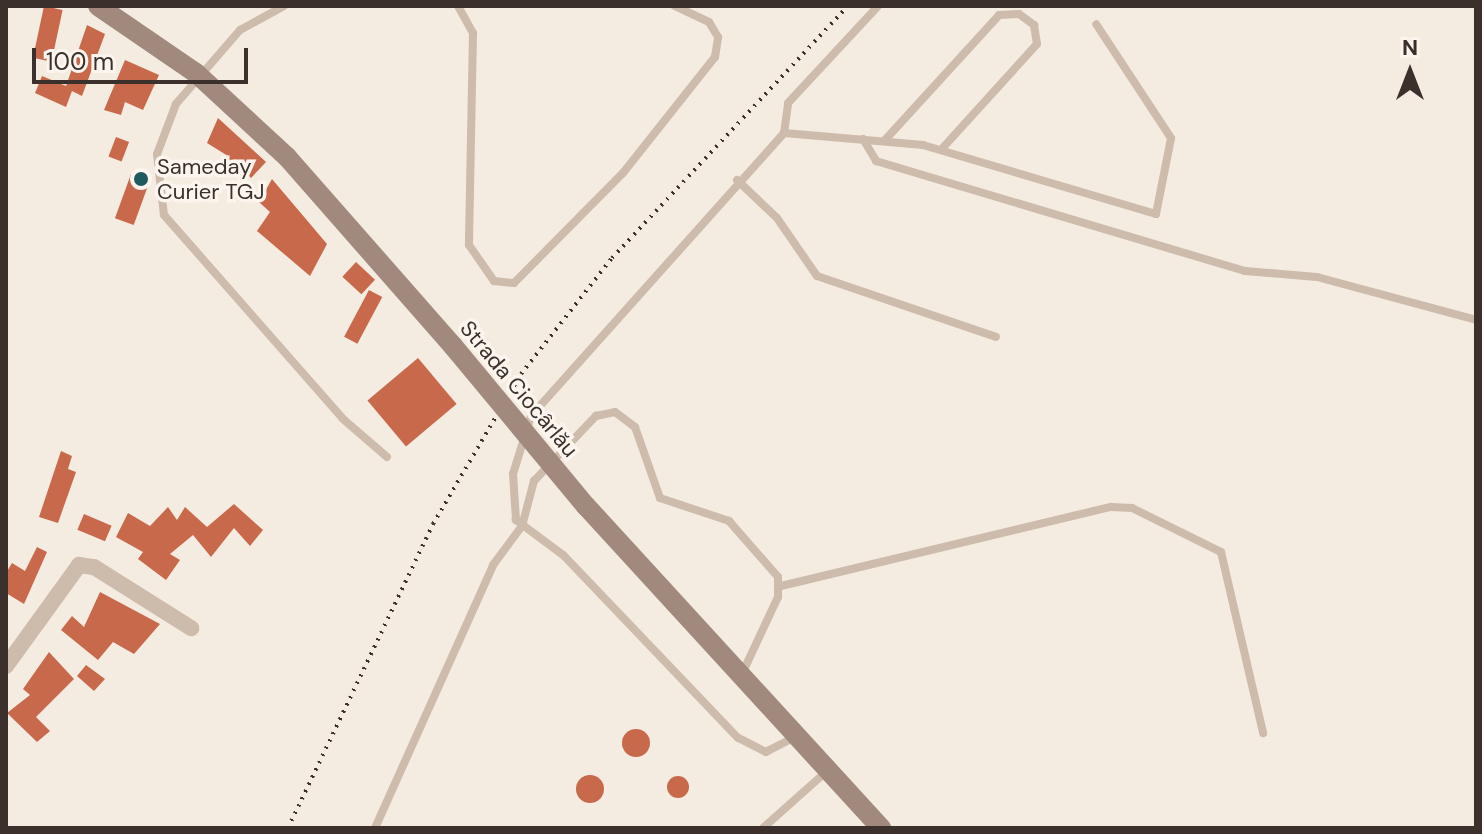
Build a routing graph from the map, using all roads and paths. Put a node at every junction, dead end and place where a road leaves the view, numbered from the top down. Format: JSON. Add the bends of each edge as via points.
{"nodes":[{"id":1,"x":98,"y":6,"type":"edge"},
{"id":2,"x":284,"y":6,"type":"edge"},
{"id":3,"x":458,"y":6,"type":"edge"},
{"id":4,"x":675,"y":6,"type":"edge"},
{"id":5,"x":878,"y":6,"type":"edge"},
{"id":6,"x":1096,"y":24,"type":"dead end"},
{"id":7,"x":196,"y":73,"type":"junction"},
{"id":8,"x":784,"y":133,"type":"junction"},
{"id":9,"x":863,"y":139,"type":"junction"},
{"id":10,"x":885,"y":140,"type":"junction"},
{"id":11,"x":941,"y":150,"type":"junction"},
{"id":12,"x":737,"y":180,"type":"junction"},
{"id":13,"x":1476,"y":320,"type":"edge"},
{"id":14,"x":996,"y":337,"type":"dead end"},
{"id":15,"x":387,"y":457,"type":"dead end"},
{"id":16,"x":522,"y":526,"type":"junction"},
{"id":17,"x":781,"y":586,"type":"junction"},
{"id":18,"x":191,"y":628,"type":"dead end"},
{"id":19,"x":6,"y":666,"type":"edge"},
{"id":20,"x":742,"y":675,"type":"junction"},
{"id":21,"x":1263,"y":733,"type":"dead end"},
{"id":22,"x":798,"y":736,"type":"junction"},
{"id":23,"x":829,"y":769,"type":"junction"},
{"id":24,"x":375,"y":828,"type":"edge"},
{"id":25,"x":763,"y":828,"type":"edge"},
{"id":26,"x":881,"y":828,"type":"edge"}],
"edges":[{"from":1,"to":7,"type":"main road","name":"Strada Ciocârlău"},
{"from":2,"to":7,"type":"lane","via":[[240,30]]},
{"from":3,"to":4,"type":"lane","via":[[473,33],[469,245],[494,281],[514,283],[623,173],[715,57],[718,37],[709,22]]},
{"from":5,"to":8,"type":"lane","via":[[788,103]]},
{"from":6,"to":11,"type":"lane","via":[[1171,138],[1162,209],[1156,214]]},
{"from":7,"to":15,"type":"lane","via":[[176,104],[157,154],[164,215],[343,419]]},
{"from":7,"to":20,"type":"main road","name":"Strada Ciocârlău","bridge":true,"via":[[287,157],[586,506]]},
{"from":8,"to":9,"type":"lane"},
{"from":8,"to":12,"type":"lane"},
{"from":9,"to":10,"type":"lane"},
{"from":9,"to":13,"type":"lane","via":[[876,161],[1245,271],[1317,277]]},
{"from":10,"to":11,"type":"lane"},
{"from":10,"to":11,"type":"lane","via":[[999,15],[1019,14],[1034,25],[1037,44]]},
{"from":12,"to":14,"type":"lane","via":[[777,218],[817,276]]},
{"from":12,"to":16,"type":"lane","via":[[539,402],[513,474],[512,507]]},
{"from":16,"to":17,"type":"lane","via":[[534,481],[561,446],[596,416],[615,412],[635,427],[660,498],[729,521]]},
{"from":16,"to":22,"type":"lane","via":[[563,555],[738,738],[766,752]]},
{"from":16,"to":24,"type":"lane","via":[[493,565]]},
{"from":17,"to":20,"type":"lane"},
{"from":17,"to":21,"type":"lane","via":[[1111,507],[1132,508],[1221,552]]},
{"from":18,"to":19,"type":"street","via":[[94,567],[79,565]]},
{"from":20,"to":22,"type":"main road","name":"Strada Ciocârlău"},
{"from":22,"to":23,"type":"main road","name":"Strada Ciocârlău"},
{"from":23,"to":25,"type":"lane"},
{"from":23,"to":26,"type":"main road","name":"Strada Ciocârlău"}]}
